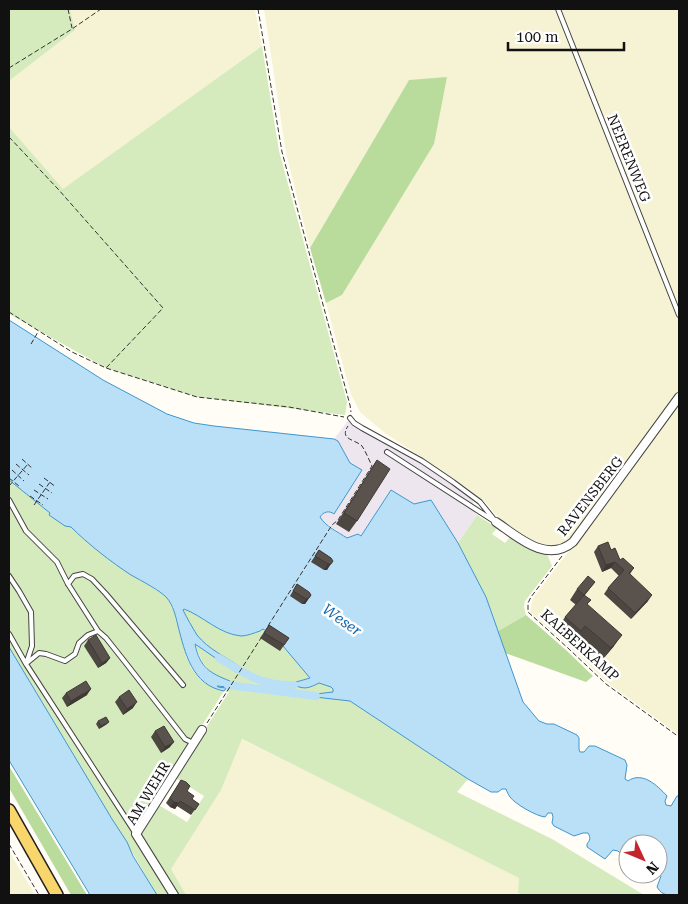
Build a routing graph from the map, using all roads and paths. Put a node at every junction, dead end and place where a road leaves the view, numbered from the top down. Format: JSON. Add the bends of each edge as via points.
{"nodes":[{"id":1,"x":68,"y":9,"type":"edge"},
{"id":2,"x":101,"y":9,"type":"edge"},
{"id":3,"x":258,"y":9,"type":"edge"},
{"id":4,"x":558,"y":9,"type":"edge"},
{"id":5,"x":72,"y":29,"type":"junction"},
{"id":6,"x":9,"y":68,"type":"edge"},
{"id":7,"x":9,"y":137,"type":"edge"},
{"id":8,"x":9,"y":312,"type":"edge"},
{"id":9,"x":679,"y":315,"type":"edge"},
{"id":10,"x":39,"y":332,"type":"junction"},
{"id":11,"x":31,"y":344,"type":"dead end"},
{"id":12,"x":106,"y":368,"type":"junction"},
{"id":13,"x":679,"y":397,"type":"edge"},
{"id":14,"x":350,"y":418,"type":"junction"},
{"id":15,"x":387,"y":452,"type":"dead end"},
{"id":16,"x":22,"y":459,"type":"dead end"},
{"id":17,"x":16,"y":464,"type":"dead end"},
{"id":18,"x":28,"y":464,"type":"junction"},
{"id":19,"x":34,"y":469,"type":"dead end"},
{"id":20,"x":12,"y":470,"type":"dead end"},
{"id":21,"x":23,"y":470,"type":"junction"},
{"id":22,"x":29,"y":475,"type":"dead end"},
{"id":23,"x":18,"y":476,"type":"junction"},
{"id":24,"x":9,"y":478,"type":"edge"},
{"id":25,"x":44,"y":478,"type":"dead end"},
{"id":26,"x":13,"y":481,"type":"junction"},
{"id":27,"x":24,"y":481,"type":"dead end"},
{"id":28,"x":50,"y":482,"type":"junction"},
{"id":29,"x":39,"y":484,"type":"dead end"},
{"id":30,"x":9,"y":486,"type":"edge"},
{"id":31,"x":19,"y":486,"type":"dead end"},
{"id":32,"x":56,"y":487,"type":"dead end"},
{"id":33,"x":46,"y":489,"type":"junction"},
{"id":34,"x":34,"y":490,"type":"dead end"},
{"id":35,"x":52,"y":493,"type":"dead end"},
{"id":36,"x":41,"y":495,"type":"junction"},
{"id":37,"x":30,"y":496,"type":"dead end"},
{"id":38,"x":9,"y":500,"type":"edge"},
{"id":39,"x":48,"y":500,"type":"dead end"},
{"id":40,"x":37,"y":501,"type":"junction"},
{"id":41,"x":43,"y":505,"type":"dead end"},
{"id":42,"x":34,"y":506,"type":"dead end"},
{"id":43,"x":496,"y":522,"type":"junction"},
{"id":44,"x":563,"y":548,"type":"junction"},
{"id":45,"x":9,"y":576,"type":"edge"},
{"id":46,"x":68,"y":584,"type":"junction"},
{"id":47,"x":268,"y":627,"type":"edge"},
{"id":48,"x":98,"y":631,"type":"junction"},
{"id":49,"x":9,"y":634,"type":"edge"},
{"id":50,"x":263,"y":635,"type":"edge"},
{"id":51,"x":26,"y":664,"type":"junction"},
{"id":52,"x":182,"y":685,"type":"dead end"},
{"id":53,"x":202,"y":730,"type":"joint"},
{"id":54,"x":679,"y":738,"type":"edge"},
{"id":55,"x":193,"y":743,"type":"junction"},
{"id":56,"x":9,"y":810,"type":"edge"},
{"id":57,"x":136,"y":834,"type":"junction"},
{"id":58,"x":9,"y":844,"type":"edge"},
{"id":59,"x":39,"y":895,"type":"edge"},
{"id":60,"x":57,"y":895,"type":"edge"},
{"id":61,"x":174,"y":895,"type":"edge"}],
"edges":[{"from":1,"to":5,"type":"path"},
{"from":2,"to":5,"type":"path"},
{"from":3,"to":14,"type":"path","via":[[282,152],[350,405]]},
{"from":4,"to":9,"type":"lane","name":"NEERENWEG"},
{"from":5,"to":6,"type":"path"},
{"from":7,"to":12,"type":"path","via":[[163,308]]},
{"from":8,"to":10,"type":"path"},
{"from":10,"to":11,"type":"path"},
{"from":10,"to":12,"type":"path"},
{"from":12,"to":14,"type":"path","via":[[197,397],[289,407]]},
{"from":13,"to":44,"type":"street","name":"RAVENSBERG","via":[[574,542]]},
{"from":14,"to":43,"type":"lane","via":[[453,482],[480,502]]},
{"from":14,"to":47,"type":"path","via":[[346,435],[361,445],[372,466]]},
{"from":15,"to":43,"type":"lane"},
{"from":16,"to":18,"type":"path"},
{"from":17,"to":21,"type":"path"},
{"from":18,"to":19,"type":"path"},
{"from":18,"to":21,"type":"path"},
{"from":20,"to":23,"type":"path"},
{"from":21,"to":22,"type":"path"},
{"from":21,"to":23,"type":"path"},
{"from":23,"to":26,"type":"path"},
{"from":23,"to":27,"type":"path"},
{"from":24,"to":26,"type":"path"},
{"from":25,"to":28,"type":"path"},
{"from":26,"to":30,"type":"path"},
{"from":26,"to":31,"type":"path"},
{"from":28,"to":32,"type":"path"},
{"from":28,"to":33,"type":"path"},
{"from":29,"to":33,"type":"path"},
{"from":33,"to":35,"type":"path"},
{"from":33,"to":36,"type":"path"},
{"from":34,"to":36,"type":"path"},
{"from":36,"to":39,"type":"path"},
{"from":36,"to":40,"type":"path"},
{"from":37,"to":40,"type":"path"},
{"from":38,"to":46,"type":"lane","via":[[26,531],[57,562]]},
{"from":40,"to":41,"type":"path"},
{"from":40,"to":42,"type":"path"},
{"from":43,"to":44,"type":"street","name":"RAVENSBERG","via":[[535,548],[550,551]]},
{"from":44,"to":54,"type":"path","name":"KALBERKAMP","via":[[562,557],[531,597],[528,612],[606,684]]},
{"from":45,"to":51,"type":"lane","via":[[31,612],[32,646]]},
{"from":46,"to":48,"type":"lane"},
{"from":46,"to":52,"type":"lane","via":[[74,576],[82,574],[92,579]]},
{"from":48,"to":51,"type":"lane","via":[[79,642],[74,654],[65,661],[39,653]]},
{"from":48,"to":55,"type":"lane","via":[[185,739]]},
{"from":49,"to":51,"type":"lane"},
{"from":50,"to":53,"type":"path"},
{"from":51,"to":57,"type":"lane"},
{"from":53,"to":55,"type":"street","name":"AM WEHR"},
{"from":55,"to":57,"type":"street","name":"AM WEHR"},
{"from":56,"to":60,"type":"main road"},
{"from":57,"to":61,"type":"street","name":"AM WEHR"},
{"from":58,"to":59,"type":"path"}]}
